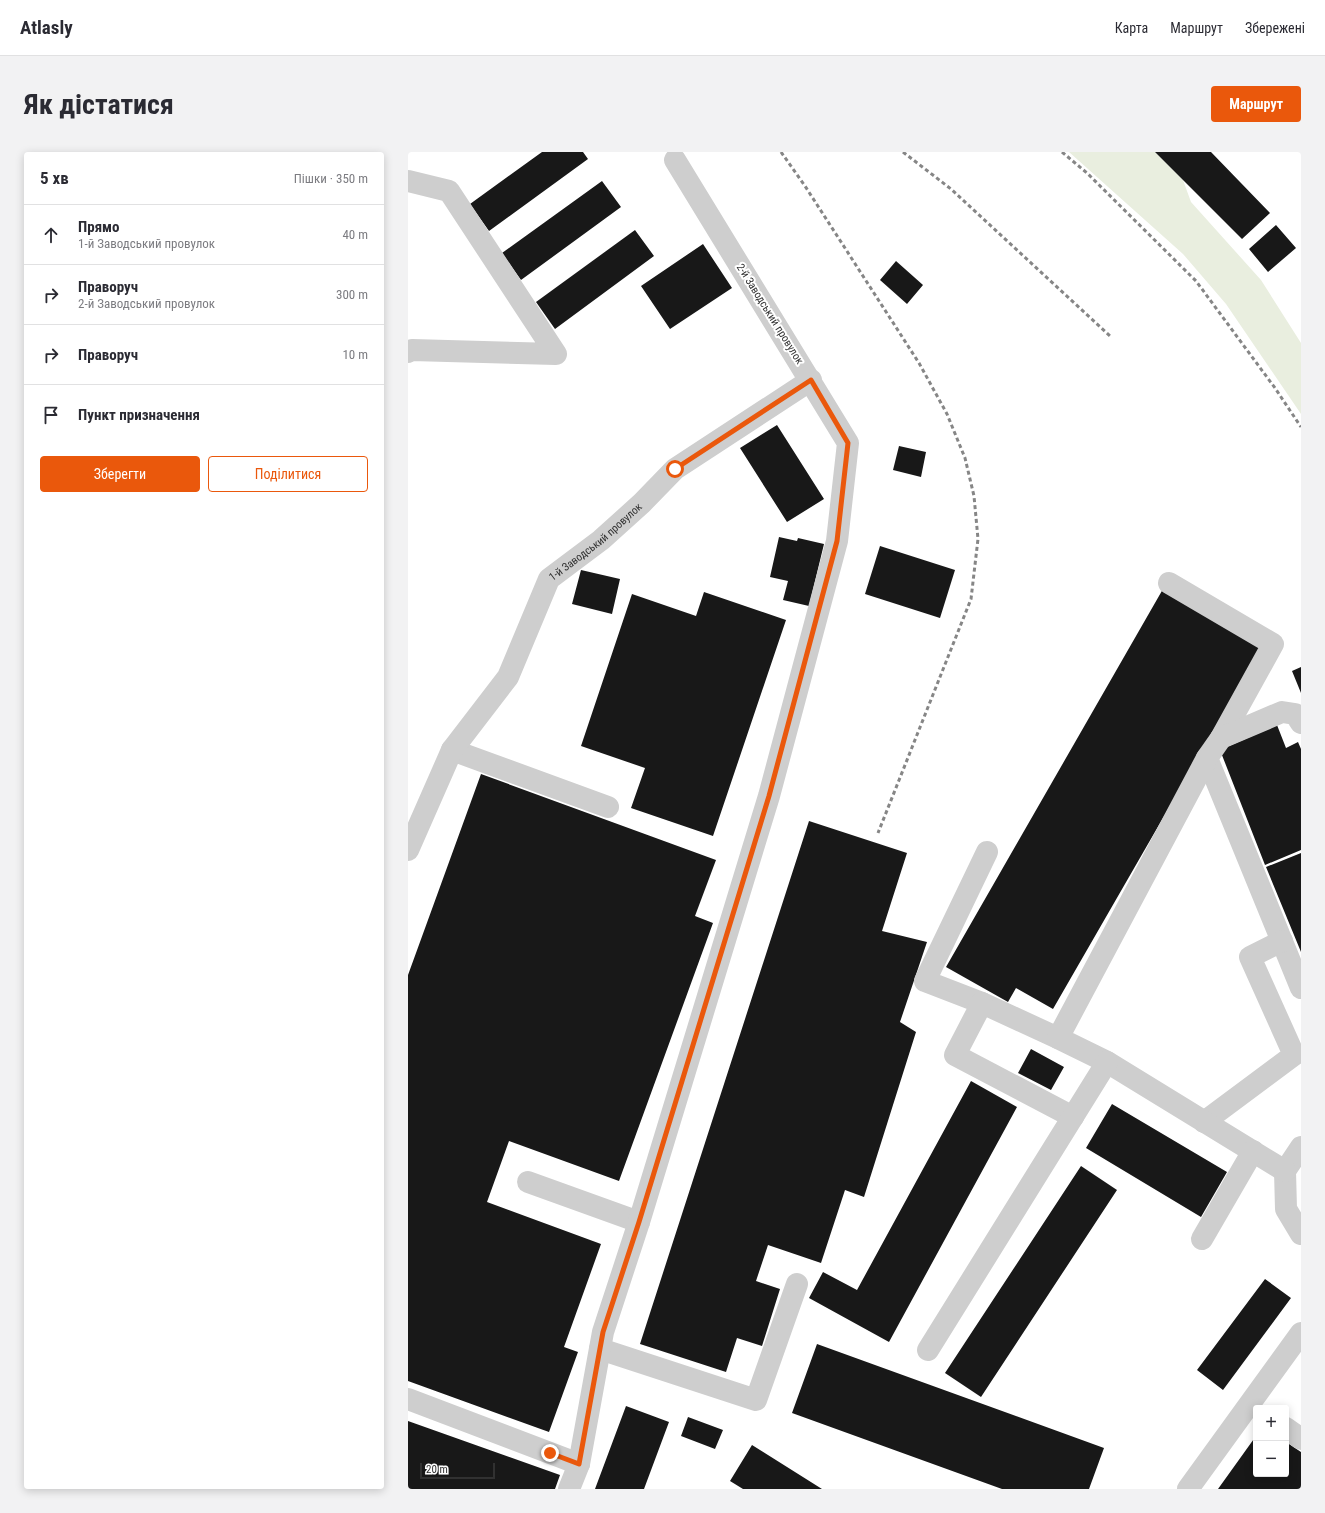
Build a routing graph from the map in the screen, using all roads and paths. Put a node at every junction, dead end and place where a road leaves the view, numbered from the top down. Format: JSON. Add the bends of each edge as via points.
{"nodes":[{"id":1,"x":675,"y":160,"type":"dead end"},
{"id":2,"x":408,"y":181,"type":"edge"},
{"id":3,"x":408,"y":352,"type":"edge"},
{"id":4,"x":811,"y":380,"type":"junction"},
{"id":5,"x":1169,"y":583,"type":"dead end"},
{"id":6,"x":1301,"y":723,"type":"edge"},
{"id":7,"x":1221,"y":738,"type":"junction"},
{"id":8,"x":452,"y":750,"type":"junction"},
{"id":9,"x":1207,"y":758,"type":"junction"},
{"id":10,"x":608,"y":807,"type":"dead end"},
{"id":11,"x":408,"y":850,"type":"edge"},
{"id":12,"x":987,"y":852,"type":"dead end"},
{"id":13,"x":1282,"y":940,"type":"junction"},
{"id":14,"x":1301,"y":988,"type":"edge"},
{"id":15,"x":982,"y":1003,"type":"junction"},
{"id":16,"x":1058,"y":1038,"type":"junction"},
{"id":17,"x":1107,"y":1062,"type":"junction"},
{"id":18,"x":1073,"y":1117,"type":"junction"},
{"id":19,"x":1204,"y":1122,"type":"junction"},
{"id":20,"x":1301,"y":1147,"type":"edge"},
{"id":21,"x":1253,"y":1151,"type":"junction"},
{"id":22,"x":1285,"y":1171,"type":"junction"},
{"id":23,"x":528,"y":1182,"type":"dead end"},
{"id":24,"x":639,"y":1222,"type":"junction"},
{"id":25,"x":1301,"y":1234,"type":"edge"},
{"id":26,"x":1202,"y":1239,"type":"dead end"},
{"id":27,"x":798,"y":1284,"type":"dead end"},
{"id":28,"x":1301,"y":1333,"type":"edge"},
{"id":29,"x":600,"y":1348,"type":"junction"},
{"id":30,"x":928,"y":1350,"type":"dead end"},
{"id":31,"x":408,"y":1399,"type":"edge"},
{"id":32,"x":1250,"y":1412,"type":"edge"},
{"id":33,"x":1289,"y":1430,"type":"edge"},
{"id":34,"x":1301,"y":1439,"type":"edge"},
{"id":35,"x":579,"y":1464,"type":"junction"},
{"id":36,"x":569,"y":1489,"type":"edge"},
{"id":37,"x":1188,"y":1489,"type":"edge"}],
"edges":[{"from":1,"to":4,"type":"lane","name":"2-й Заводський провулок"},
{"from":2,"to":3,"type":"lane","via":[[449,191],[556,354],[412,350]]},
{"from":4,"to":8,"type":"lane","name":"1-й Заводський провулок","via":[[675,469],[601,540],[549,579],[508,677]]},
{"from":4,"to":24,"type":"lane","name":"2-й Заводський провулок","via":[[848,443],[837,541],[769,796]]},
{"from":5,"to":7,"type":"lane","via":[[1273,644]]},
{"from":6,"to":7,"type":"lane","via":[[1295,714],[1282,712]]},
{"from":7,"to":9,"type":"lane"},
{"from":8,"to":10,"type":"lane"},
{"from":8,"to":11,"type":"lane","name":"1-й Заводський провулок"},
{"from":9,"to":13,"type":"lane"},
{"from":9,"to":16,"type":"lane"},
{"from":12,"to":15,"type":"lane","via":[[925,981]]},
{"from":13,"to":14,"type":"lane"},
{"from":13,"to":19,"type":"lane","via":[[1250,957],[1294,1056]]},
{"from":15,"to":16,"type":"lane"},
{"from":15,"to":18,"type":"lane","via":[[955,1056]]},
{"from":16,"to":17,"type":"lane"},
{"from":17,"to":18,"type":"lane"},
{"from":17,"to":19,"type":"lane"},
{"from":18,"to":30,"type":"lane"},
{"from":19,"to":21,"type":"lane"},
{"from":20,"to":22,"type":"lane"},
{"from":21,"to":22,"type":"lane"},
{"from":21,"to":26,"type":"lane"},
{"from":22,"to":25,"type":"lane","via":[[1286,1209]]},
{"from":23,"to":24,"type":"lane"},
{"from":24,"to":29,"type":"lane","name":"2-й Заводський провулок"},
{"from":27,"to":29,"type":"lane","via":[[756,1400]]},
{"from":28,"to":32,"type":"lane"},
{"from":29,"to":35,"type":"lane","name":"2-й Заводський провулок"},
{"from":31,"to":35,"type":"lane"},
{"from":32,"to":37,"type":"lane"},
{"from":33,"to":34,"type":"lane"},
{"from":35,"to":36,"type":"lane","name":"2-й Заводський провулок"}]}
